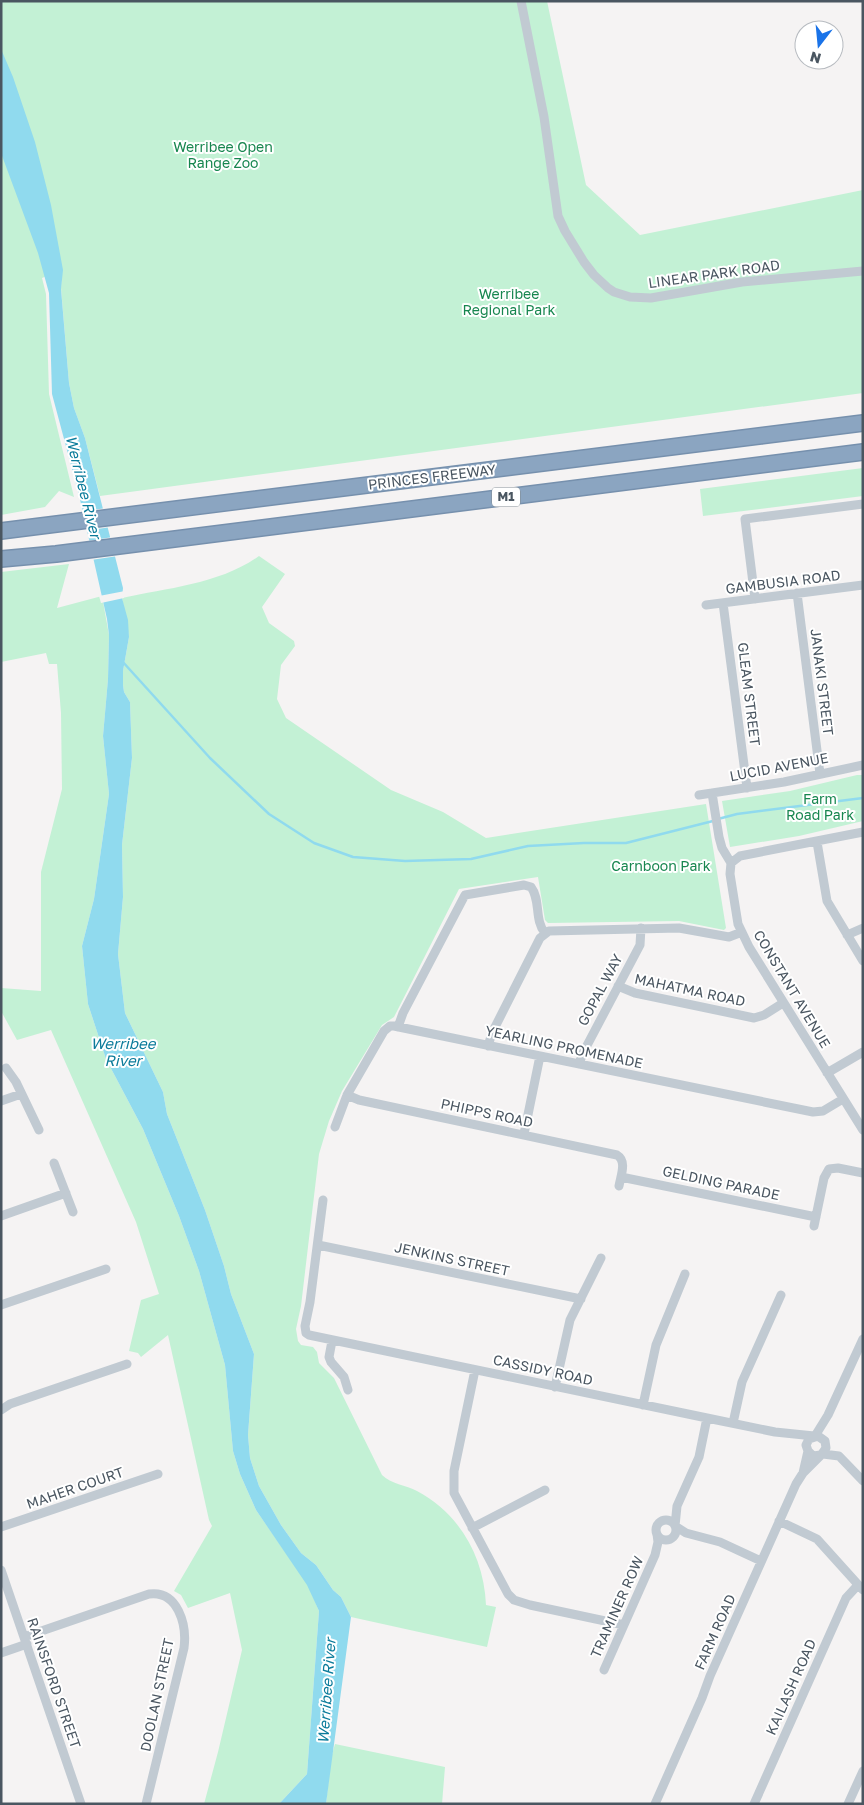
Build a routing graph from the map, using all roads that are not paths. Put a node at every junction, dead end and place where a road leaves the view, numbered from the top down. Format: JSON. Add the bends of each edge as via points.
{"nodes":[{"id":1,"x":521,"y":1,"type":"edge"},
{"id":2,"x":863,"y":270,"type":"edge"},
{"id":3,"x":863,"y":423,"type":"edge"},
{"id":4,"x":863,"y":452,"type":"edge"},
{"id":5,"x":863,"y":504,"type":"edge"},
{"id":6,"x":1,"y":532,"type":"edge"},
{"id":7,"x":1,"y":559,"type":"edge"},
{"id":8,"x":863,"y":585,"type":"edge"},
{"id":9,"x":797,"y":594,"type":"junction"},
{"id":10,"x":755,"y":599,"type":"junction"},
{"id":11,"x":724,"y":603,"type":"junction"},
{"id":12,"x":706,"y":605,"type":"dead end"},
{"id":13,"x":863,"y":765,"type":"edge"},
{"id":14,"x":820,"y":774,"type":"junction"},
{"id":15,"x":747,"y":788,"type":"junction"},
{"id":16,"x":712,"y":793,"type":"junction"},
{"id":17,"x":699,"y":795,"type":"dead end"},
{"id":18,"x":863,"y":832,"type":"edge"},
{"id":19,"x":817,"y":842,"type":"junction"},
{"id":20,"x":731,"y":863,"type":"junction"},
{"id":21,"x":641,"y":928,"type":"junction"},
{"id":22,"x":863,"y":928,"type":"edge"},
{"id":23,"x":742,"y":932,"type":"junction"},
{"id":24,"x":545,"y":933,"type":"junction"},
{"id":25,"x":847,"y":934,"type":"junction"},
{"id":26,"x":863,"y":961,"type":"edge"},
{"id":27,"x":618,"y":986,"type":"junction"},
{"id":28,"x":783,"y":1003,"type":"junction"},
{"id":29,"x":398,"y":1027,"type":"junction"},
{"id":30,"x":488,"y":1046,"type":"junction"},
{"id":31,"x":863,"y":1052,"type":"edge"},
{"id":32,"x":540,"y":1056,"type":"junction"},
{"id":33,"x":579,"y":1064,"type":"junction"},
{"id":34,"x":6,"y":1068,"type":"dead end"},
{"id":35,"x":827,"y":1074,"type":"junction"},
{"id":36,"x":22,"y":1094,"type":"junction"},
{"id":37,"x":347,"y":1095,"type":"junction"},
{"id":38,"x":843,"y":1099,"type":"junction"},
{"id":39,"x":1,"y":1101,"type":"edge"},
{"id":40,"x":335,"y":1127,"type":"dead end"},
{"id":41,"x":39,"y":1130,"type":"dead end"},
{"id":42,"x":863,"y":1130,"type":"edge"},
{"id":43,"x":524,"y":1134,"type":"junction"},
{"id":44,"x":54,"y":1163,"type":"dead end"},
{"id":45,"x":863,"y":1173,"type":"edge"},
{"id":46,"x":620,"y":1181,"type":"joint"},
{"id":47,"x":66,"y":1193,"type":"junction"},
{"id":48,"x":323,"y":1200,"type":"dead end"},
{"id":49,"x":73,"y":1212,"type":"dead end"},
{"id":50,"x":1,"y":1216,"type":"edge"},
{"id":51,"x":318,"y":1245,"type":"junction"},
{"id":52,"x":601,"y":1258,"type":"dead end"},
{"id":53,"x":106,"y":1270,"type":"dead end"},
{"id":54,"x":685,"y":1274,"type":"dead end"},
{"id":55,"x":781,"y":1295,"type":"dead end"},
{"id":56,"x":581,"y":1299,"type":"junction"},
{"id":57,"x":1,"y":1305,"type":"edge"},
{"id":58,"x":863,"y":1339,"type":"edge"},
{"id":59,"x":332,"y":1341,"type":"junction"},
{"id":60,"x":127,"y":1364,"type":"dead end"},
{"id":61,"x":475,"y":1370,"type":"junction"},
{"id":62,"x":555,"y":1386,"type":"junction"},
{"id":63,"x":348,"y":1390,"type":"dead end"},
{"id":64,"x":643,"y":1405,"type":"junction"},
{"id":65,"x":1,"y":1410,"type":"edge"},
{"id":66,"x":828,"y":1415,"type":"junction"},
{"id":67,"x":706,"y":1418,"type":"junction"},
{"id":68,"x":733,"y":1423,"type":"junction"},
{"id":69,"x":775,"y":1432,"type":"junction"},
{"id":70,"x":815,"y":1436,"type":"junction"},
{"id":71,"x":825,"y":1441,"type":"junction"},
{"id":72,"x":807,"y":1450,"type":"junction"},
{"id":73,"x":821,"y":1455,"type":"junction"},
{"id":74,"x":848,"y":1464,"type":"junction"},
{"id":75,"x":803,"y":1473,"type":"junction"},
{"id":76,"x":158,"y":1474,"type":"dead end"},
{"id":77,"x":863,"y":1481,"type":"edge"},
{"id":78,"x":545,"y":1490,"type":"dead end"},
{"id":79,"x":677,"y":1506,"type":"junction"},
{"id":80,"x":662,"y":1521,"type":"junction"},
{"id":81,"x":780,"y":1521,"type":"junction"},
{"id":82,"x":675,"y":1526,"type":"junction"},
{"id":83,"x":1,"y":1527,"type":"edge"},
{"id":84,"x":472,"y":1528,"type":"junction"},
{"id":85,"x":657,"y":1534,"type":"junction"},
{"id":86,"x":694,"y":1536,"type":"junction"},
{"id":87,"x":670,"y":1539,"type":"junction"},
{"id":88,"x":655,"y":1555,"type":"junction"},
{"id":89,"x":762,"y":1561,"type":"junction"},
{"id":90,"x":1,"y":1570,"type":"edge"},
{"id":91,"x":860,"y":1588,"type":"edge"},
{"id":92,"x":624,"y":1625,"type":"junction"},
{"id":93,"x":25,"y":1641,"type":"junction"},
{"id":94,"x":1,"y":1653,"type":"edge"},
{"id":95,"x":604,"y":1670,"type":"dead end"},
{"id":96,"x":863,"y":1771,"type":"edge"},
{"id":97,"x":657,"y":1803,"type":"edge"},
{"id":98,"x":851,"y":1803,"type":"edge"},
{"id":99,"x":81,"y":1804,"type":"edge"},
{"id":100,"x":146,"y":1804,"type":"edge"},
{"id":101,"x":754,"y":1804,"type":"edge"}],
"edges":[{"from":1,"to":2,"type":"street","name":"LINEAR PARK ROAD","via":[[544,117],[558,216],[584,262],[608,288],[630,297],[651,298],[750,281]]},
{"from":3,"to":6,"type":"highway","name":"PRINCES FREEWAY","number":"M1"},
{"from":4,"to":7,"type":"highway","number":"M1"},
{"from":5,"to":10,"type":"street","via":[[745,519]]},
{"from":8,"to":9,"type":"street","name":"GAMBUSIA ROAD"},
{"from":9,"to":10,"type":"street","name":"GAMBUSIA ROAD"},
{"from":9,"to":14,"type":"street","name":"JANAKI STREET"},
{"from":10,"to":11,"type":"street","name":"GAMBUSIA ROAD"},
{"from":11,"to":12,"type":"street","name":"GAMBUSIA ROAD"},
{"from":11,"to":15,"type":"street","name":"GLEAM STREET"},
{"from":13,"to":14,"type":"street","name":"LUCID AVENUE"},
{"from":14,"to":15,"type":"street","name":"LUCID AVENUE"},
{"from":15,"to":16,"type":"street","name":"LUCID AVENUE"},
{"from":16,"to":17,"type":"street","name":"LUCID AVENUE"},
{"from":16,"to":20,"type":"street","name":"CONSTANT AVENUE","via":[[722,848]]},
{"from":18,"to":19,"type":"street"},
{"from":19,"to":20,"type":"street","via":[[740,856]]},
{"from":19,"to":25,"type":"street","via":[[827,901]]},
{"from":20,"to":23,"type":"street","name":"CONSTANT AVENUE","via":[[730,874]]},
{"from":21,"to":23,"type":"street","via":[[679,928],[724,937]]},
{"from":21,"to":24,"type":"street"},
{"from":21,"to":27,"type":"street","name":"GOPAL WAY","via":[[640,945]]},
{"from":22,"to":25,"type":"street"},
{"from":23,"to":28,"type":"street","name":"CONSTANT AVENUE"},
{"from":24,"to":29,"type":"street","via":[[539,922],[531,887],[524,885],[465,895]]},
{"from":24,"to":30,"type":"street"},
{"from":25,"to":26,"type":"street"},
{"from":27,"to":28,"type":"street","name":"MAHATMA ROAD","via":[[635,993],[754,1018]]},
{"from":27,"to":33,"type":"street","name":"GOPAL WAY"},
{"from":28,"to":35,"type":"street","name":"CONSTANT AVENUE"},
{"from":29,"to":30,"type":"street","name":"YEARLING PROMENADE"},
{"from":29,"to":37,"type":"street","via":[[390,1026],[384,1031]]},
{"from":30,"to":32,"type":"street","name":"YEARLING PROMENADE"},
{"from":31,"to":35,"type":"street"},
{"from":32,"to":33,"type":"street","name":"YEARLING PROMENADE"},
{"from":32,"to":43,"type":"street"},
{"from":33,"to":38,"type":"street","name":"YEARLING PROMENADE","via":[[812,1112],[823,1111]]},
{"from":34,"to":36,"type":"street"},
{"from":35,"to":38,"type":"street","name":"CONSTANT AVENUE"},
{"from":36,"to":39,"type":"street"},
{"from":36,"to":41,"type":"street"},
{"from":37,"to":40,"type":"street"},
{"from":37,"to":43,"type":"street","name":"PHIPPS ROAD"},
{"from":38,"to":42,"type":"street","name":"CONSTANT AVENUE"},
{"from":43,"to":46,"type":"street","name":"PHIPPS ROAD","via":[[622,1157]]},
{"from":44,"to":47,"type":"street"},
{"from":45,"to":46,"type":"street","name":"GELDING PARADE","via":[[829,1169],[815,1221]]},
{"from":47,"to":49,"type":"street"},
{"from":47,"to":50,"type":"street"},
{"from":48,"to":51,"type":"street"},
{"from":51,"to":56,"type":"street","name":"JENKINS STREET"},
{"from":51,"to":59,"type":"street","name":"CASSIDY ROAD","via":[[306,1333]]},
{"from":52,"to":56,"type":"street"},
{"from":53,"to":57,"type":"street"},
{"from":54,"to":64,"type":"street","via":[[656,1345]]},
{"from":55,"to":68,"type":"street","via":[[742,1382]]},
{"from":56,"to":62,"type":"street","via":[[570,1320]]},
{"from":58,"to":66,"type":"street"},
{"from":59,"to":61,"type":"street","name":"CASSIDY ROAD"},
{"from":59,"to":63,"type":"street","via":[[329,1357],[344,1377]]},
{"from":60,"to":65,"type":"street","via":[[10,1404]]},
{"from":61,"to":62,"type":"street","name":"CASSIDY ROAD"},
{"from":61,"to":84,"type":"street","via":[[453,1483],[454,1494]]},
{"from":62,"to":64,"type":"street","name":"CASSIDY ROAD"},
{"from":64,"to":67,"type":"street","name":"CASSIDY ROAD"},
{"from":66,"to":70,"type":"street"},
{"from":66,"to":71,"type":"street"},
{"from":67,"to":68,"type":"street","name":"CASSIDY ROAD"},
{"from":67,"to":79,"type":"street","via":[[698,1457]]},
{"from":68,"to":69,"type":"street","name":"CASSIDY ROAD"},
{"from":69,"to":70,"type":"street","name":"CASSIDY ROAD"},
{"from":69,"to":72,"type":"street","name":"CASSIDY ROAD","via":[[799,1441]]},
{"from":70,"to":71,"type":"street"},
{"from":70,"to":72,"type":"street","via":[[807,1442]]},
{"from":71,"to":73,"type":"street","via":[[826,1448]]},
{"from":71,"to":74,"type":"street","via":[[844,1456]]},
{"from":72,"to":73,"type":"street","via":[[813,1456]]},
{"from":72,"to":75,"type":"street","name":"FARM ROAD"},
{"from":73,"to":74,"type":"street","via":[[839,1456]]},
{"from":73,"to":75,"type":"street","name":"FARM ROAD"},
{"from":74,"to":77,"type":"street"},
{"from":75,"to":81,"type":"street","name":"FARM ROAD"},
{"from":76,"to":83,"type":"street","name":"MAHER COURT"},
{"from":78,"to":84,"type":"street"},
{"from":79,"to":80,"type":"street"},
{"from":79,"to":82,"type":"street"},
{"from":80,"to":82,"type":"street","via":[[670,1521]]},
{"from":80,"to":85,"type":"street","via":[[656,1527]]},
{"from":81,"to":89,"type":"street","name":"FARM ROAD"},
{"from":81,"to":91,"type":"street","via":[[816,1539]]},
{"from":82,"to":86,"type":"street"},
{"from":82,"to":87,"type":"street","via":[[675,1534]]},
{"from":84,"to":92,"type":"street","via":[[514,1600]]},
{"from":85,"to":87,"type":"street","via":[[662,1540]]},
{"from":85,"to":88,"type":"street","name":"TRAMINER ROW"},
{"from":86,"to":87,"type":"street"},
{"from":86,"to":89,"type":"street","via":[[720,1542]]},
{"from":87,"to":88,"type":"street","name":"TRAMINER ROW"},
{"from":88,"to":92,"type":"street","name":"TRAMINER ROW"},
{"from":89,"to":97,"type":"street","name":"FARM ROAD"},
{"from":90,"to":93,"type":"street","name":"RAINSFORD STREET"},
{"from":91,"to":101,"type":"street","name":"KAILASH ROAD","via":[[846,1598]]},
{"from":92,"to":95,"type":"street","name":"TRAMINER ROW"},
{"from":93,"to":94,"type":"street"},
{"from":93,"to":99,"type":"street","name":"RAINSFORD STREET"},
{"from":93,"to":100,"type":"street","name":"DOOLAN STREET","via":[[150,1594],[163,1595],[174,1603],[182,1625],[184,1648]]},
{"from":96,"to":98,"type":"street"}]}
